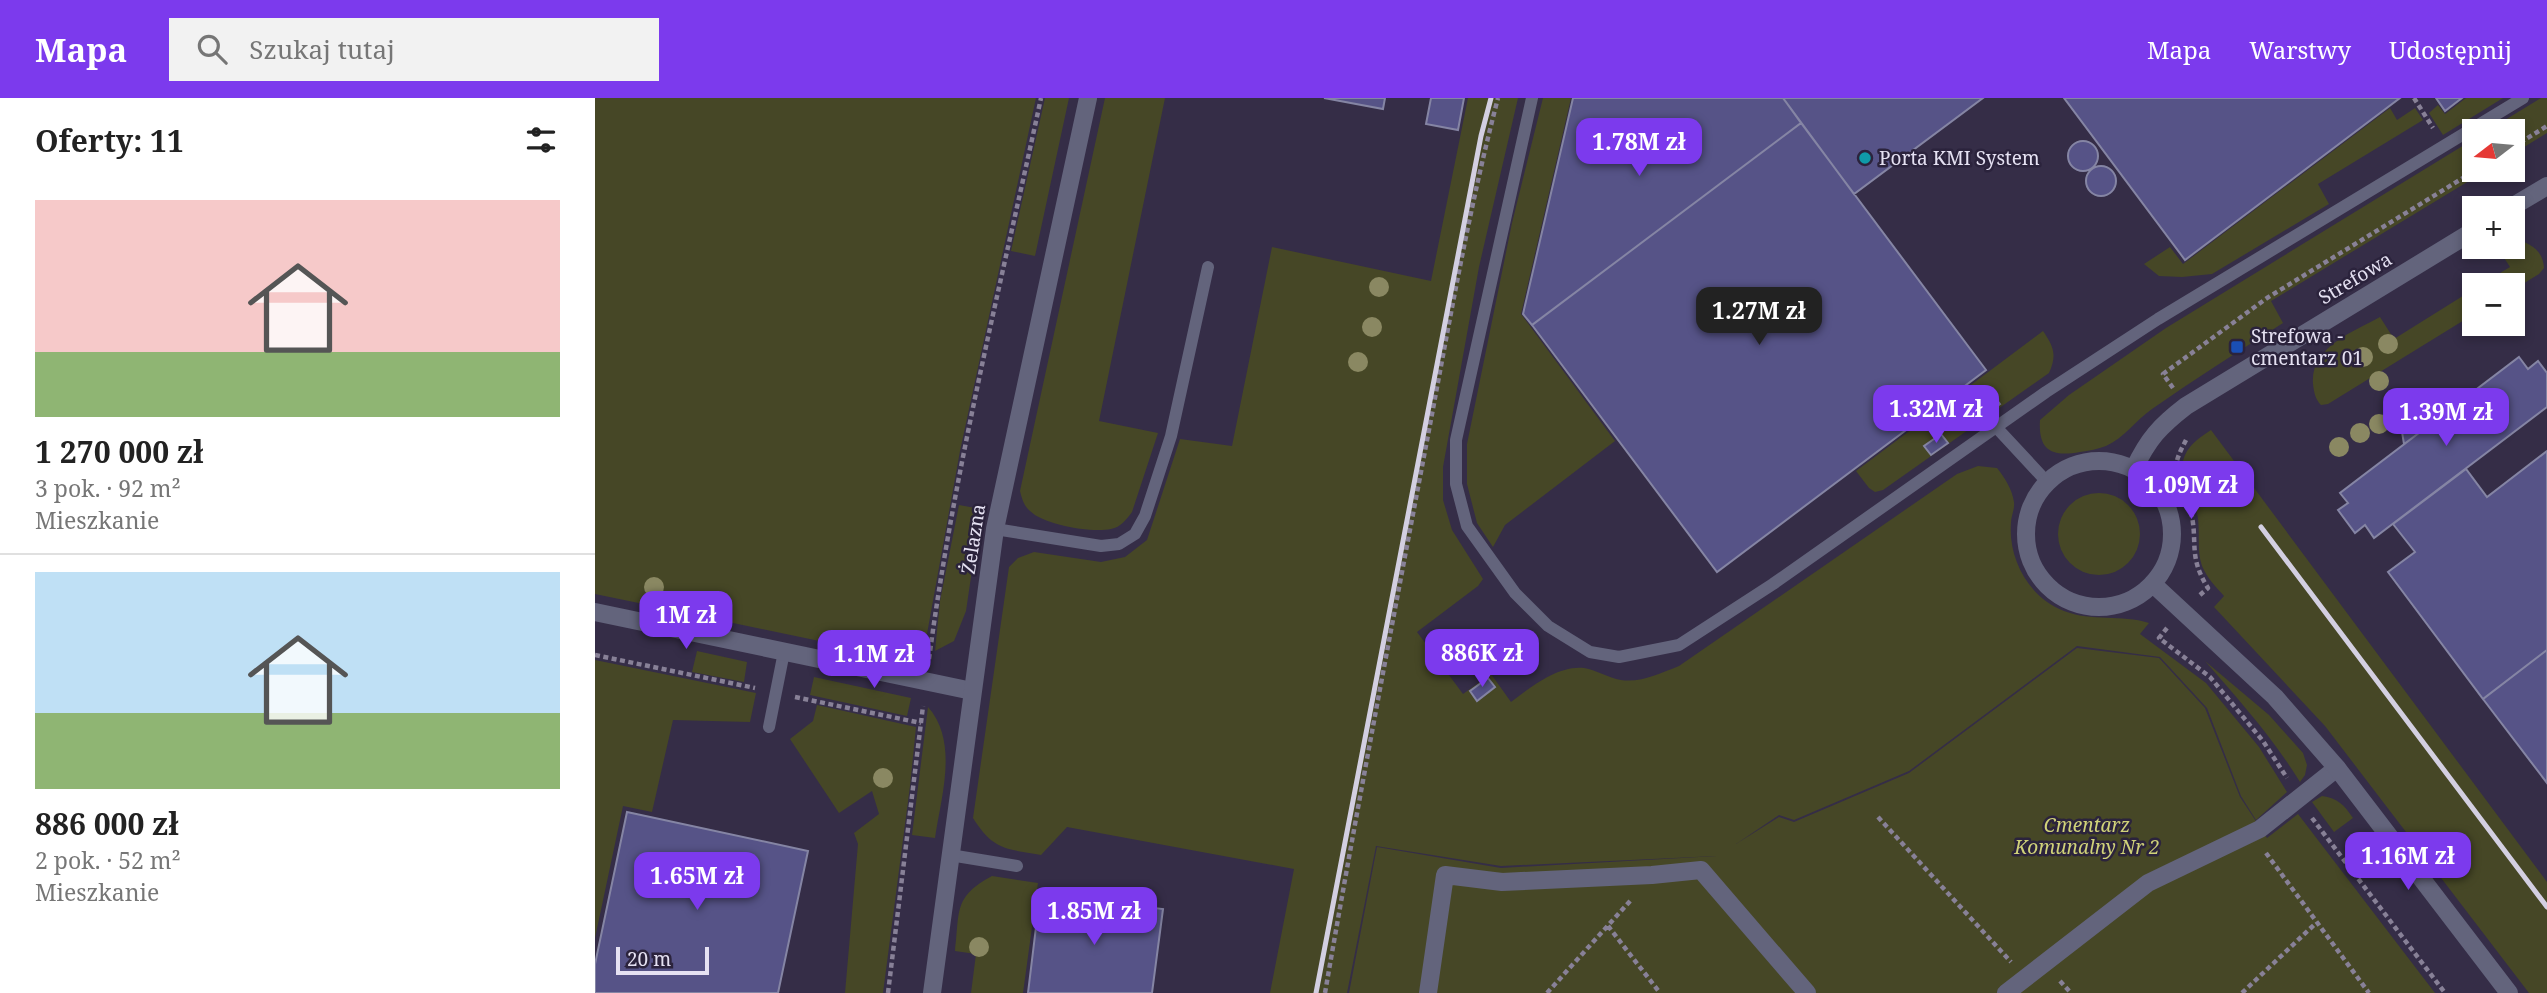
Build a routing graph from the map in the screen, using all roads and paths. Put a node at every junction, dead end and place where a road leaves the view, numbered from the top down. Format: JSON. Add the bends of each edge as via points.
{"nodes":[{"id":1,"x":1041,"y":98,"type":"edge"},
{"id":2,"x":1088,"y":98,"type":"edge"},
{"id":3,"x":1498,"y":98,"type":"edge"},
{"id":4,"x":1532,"y":98,"type":"edge"},
{"id":5,"x":2414,"y":98,"type":"edge"},
{"id":6,"x":2523,"y":98,"type":"edge"},
{"id":7,"x":2547,"y":126,"type":"edge"},
{"id":8,"x":2525,"y":140,"type":"edge"},
{"id":9,"x":2445,"y":146,"type":"junction"},
{"id":10,"x":2462,"y":179,"type":"edge"},
{"id":11,"x":2547,"y":186,"type":"edge"},
{"id":12,"x":2525,"y":199,"type":"edge"},
{"id":13,"x":2462,"y":238,"type":"edge"},
{"id":14,"x":1208,"y":267,"type":"dead end"},
{"id":15,"x":2163,"y":374,"type":"dead end"},
{"id":16,"x":1996,"y":427,"type":"junction"},
{"id":17,"x":2194,"y":434,"type":"dead end"},
{"id":18,"x":2134,"y":469,"type":"junction"},
{"id":19,"x":2048,"y":482,"type":"junction"},
{"id":20,"x":995,"y":529,"type":"junction"},
{"id":21,"x":2153,"y":584,"type":"junction"},
{"id":22,"x":2182,"y":610,"type":"junction"},
{"id":23,"x":595,"y":612,"type":"edge"},
{"id":24,"x":2159,"y":638,"type":"dead end"},
{"id":25,"x":784,"y":652,"type":"junction"},
{"id":26,"x":926,"y":681,"type":"junction"},
{"id":27,"x":972,"y":691,"type":"junction"},
{"id":28,"x":769,"y":727,"type":"dead end"},
{"id":29,"x":2337,"y":768,"type":"junction"},
{"id":30,"x":1878,"y":817,"type":"dead end"},
{"id":31,"x":2252,"y":834,"type":"junction"},
{"id":32,"x":950,"y":855,"type":"junction"},
{"id":33,"x":1017,"y":866,"type":"dead end"},
{"id":34,"x":1652,"y":875,"type":"junction"},
{"id":35,"x":2316,"y":923,"type":"junction"},
{"id":36,"x":1608,"y":926,"type":"junction"},
{"id":37,"x":2025,"y":978,"type":"junction"},
{"id":38,"x":888,"y":993,"type":"edge"},
{"id":39,"x":932,"y":993,"type":"edge"},
{"id":40,"x":1325,"y":993,"type":"edge"},
{"id":41,"x":1429,"y":993,"type":"edge"},
{"id":42,"x":1547,"y":993,"type":"edge"},
{"id":43,"x":1660,"y":993,"type":"edge"},
{"id":44,"x":1807,"y":993,"type":"edge"},
{"id":45,"x":2006,"y":993,"type":"edge"},
{"id":46,"x":2242,"y":993,"type":"edge"},
{"id":47,"x":2369,"y":993,"type":"edge"},
{"id":48,"x":2509,"y":993,"type":"edge"}],
"edges":[{"from":1,"to":26,"type":"path","via":[[965,450]]},
{"from":2,"to":20,"type":"street","name":"Żelazna"},
{"from":3,"to":40,"type":"path","via":[[1439,379]]},
{"from":4,"to":16,"type":"lane","via":[[1456,440],[1456,484],[1467,526],[1515,593],[1548,626],[1590,652],[1619,657],[1679,645]]},
{"from":5,"to":9,"type":"path"},
{"from":6,"to":9,"type":"lane"},
{"from":7,"to":8,"type":"path"},
{"from":9,"to":16,"type":"lane","via":[[2158,319]]},
{"from":10,"to":15,"type":"path","via":[[2267,298]]},
{"from":11,"to":12,"type":"street"},
{"from":13,"to":18,"type":"street","name":"Strefowa","via":[[2186,406],[2147,442]]},
{"from":14,"to":20,"type":"lane","via":[[1171,436],[1135,534],[1119,544],[1101,546]]},
{"from":16,"to":19,"type":"lane"},
{"from":17,"to":22,"type":"path","via":[[2178,455],[2176,470],[2190,509],[2198,572],[2208,588]]},
{"from":18,"to":19,"type":"street","via":[[2109,461],[2084,462]]},
{"from":18,"to":21,"type":"street","via":[[2154,485],[2168,506],[2173,531],[2170,557]]},
{"from":19,"to":21,"type":"street","via":[[2029,512],[2026,537],[2031,562],[2045,584],[2065,600],[2089,608],[2115,607],[2139,597]]},
{"from":20,"to":27,"type":"street","name":"Żelazna"},
{"from":21,"to":22,"type":"street"},
{"from":22,"to":24,"type":"path"},
{"from":22,"to":29,"type":"street","via":[[2275,697]]},
{"from":23,"to":25,"type":"street"},
{"from":25,"to":26,"type":"street"},
{"from":25,"to":28,"type":"lane"},
{"from":26,"to":27,"type":"street"},
{"from":26,"to":38,"type":"path"},
{"from":27,"to":32,"type":"street","name":"Żelazna"},
{"from":29,"to":31,"type":"street"},
{"from":29,"to":48,"type":"street"},
{"from":30,"to":37,"type":"path"},
{"from":31,"to":35,"type":"path"},
{"from":31,"to":37,"type":"street","via":[[2148,884]]},
{"from":32,"to":33,"type":"lane"},
{"from":32,"to":39,"type":"street","name":"Żelazna"},
{"from":34,"to":36,"type":"path"},
{"from":34,"to":41,"type":"street","via":[[1502,882],[1445,875]]},
{"from":34,"to":44,"type":"street","via":[[1701,870]]},
{"from":35,"to":46,"type":"path"},
{"from":35,"to":47,"type":"path"},
{"from":36,"to":42,"type":"path"},
{"from":36,"to":43,"type":"path"},
{"from":37,"to":45,"type":"street"}]}
